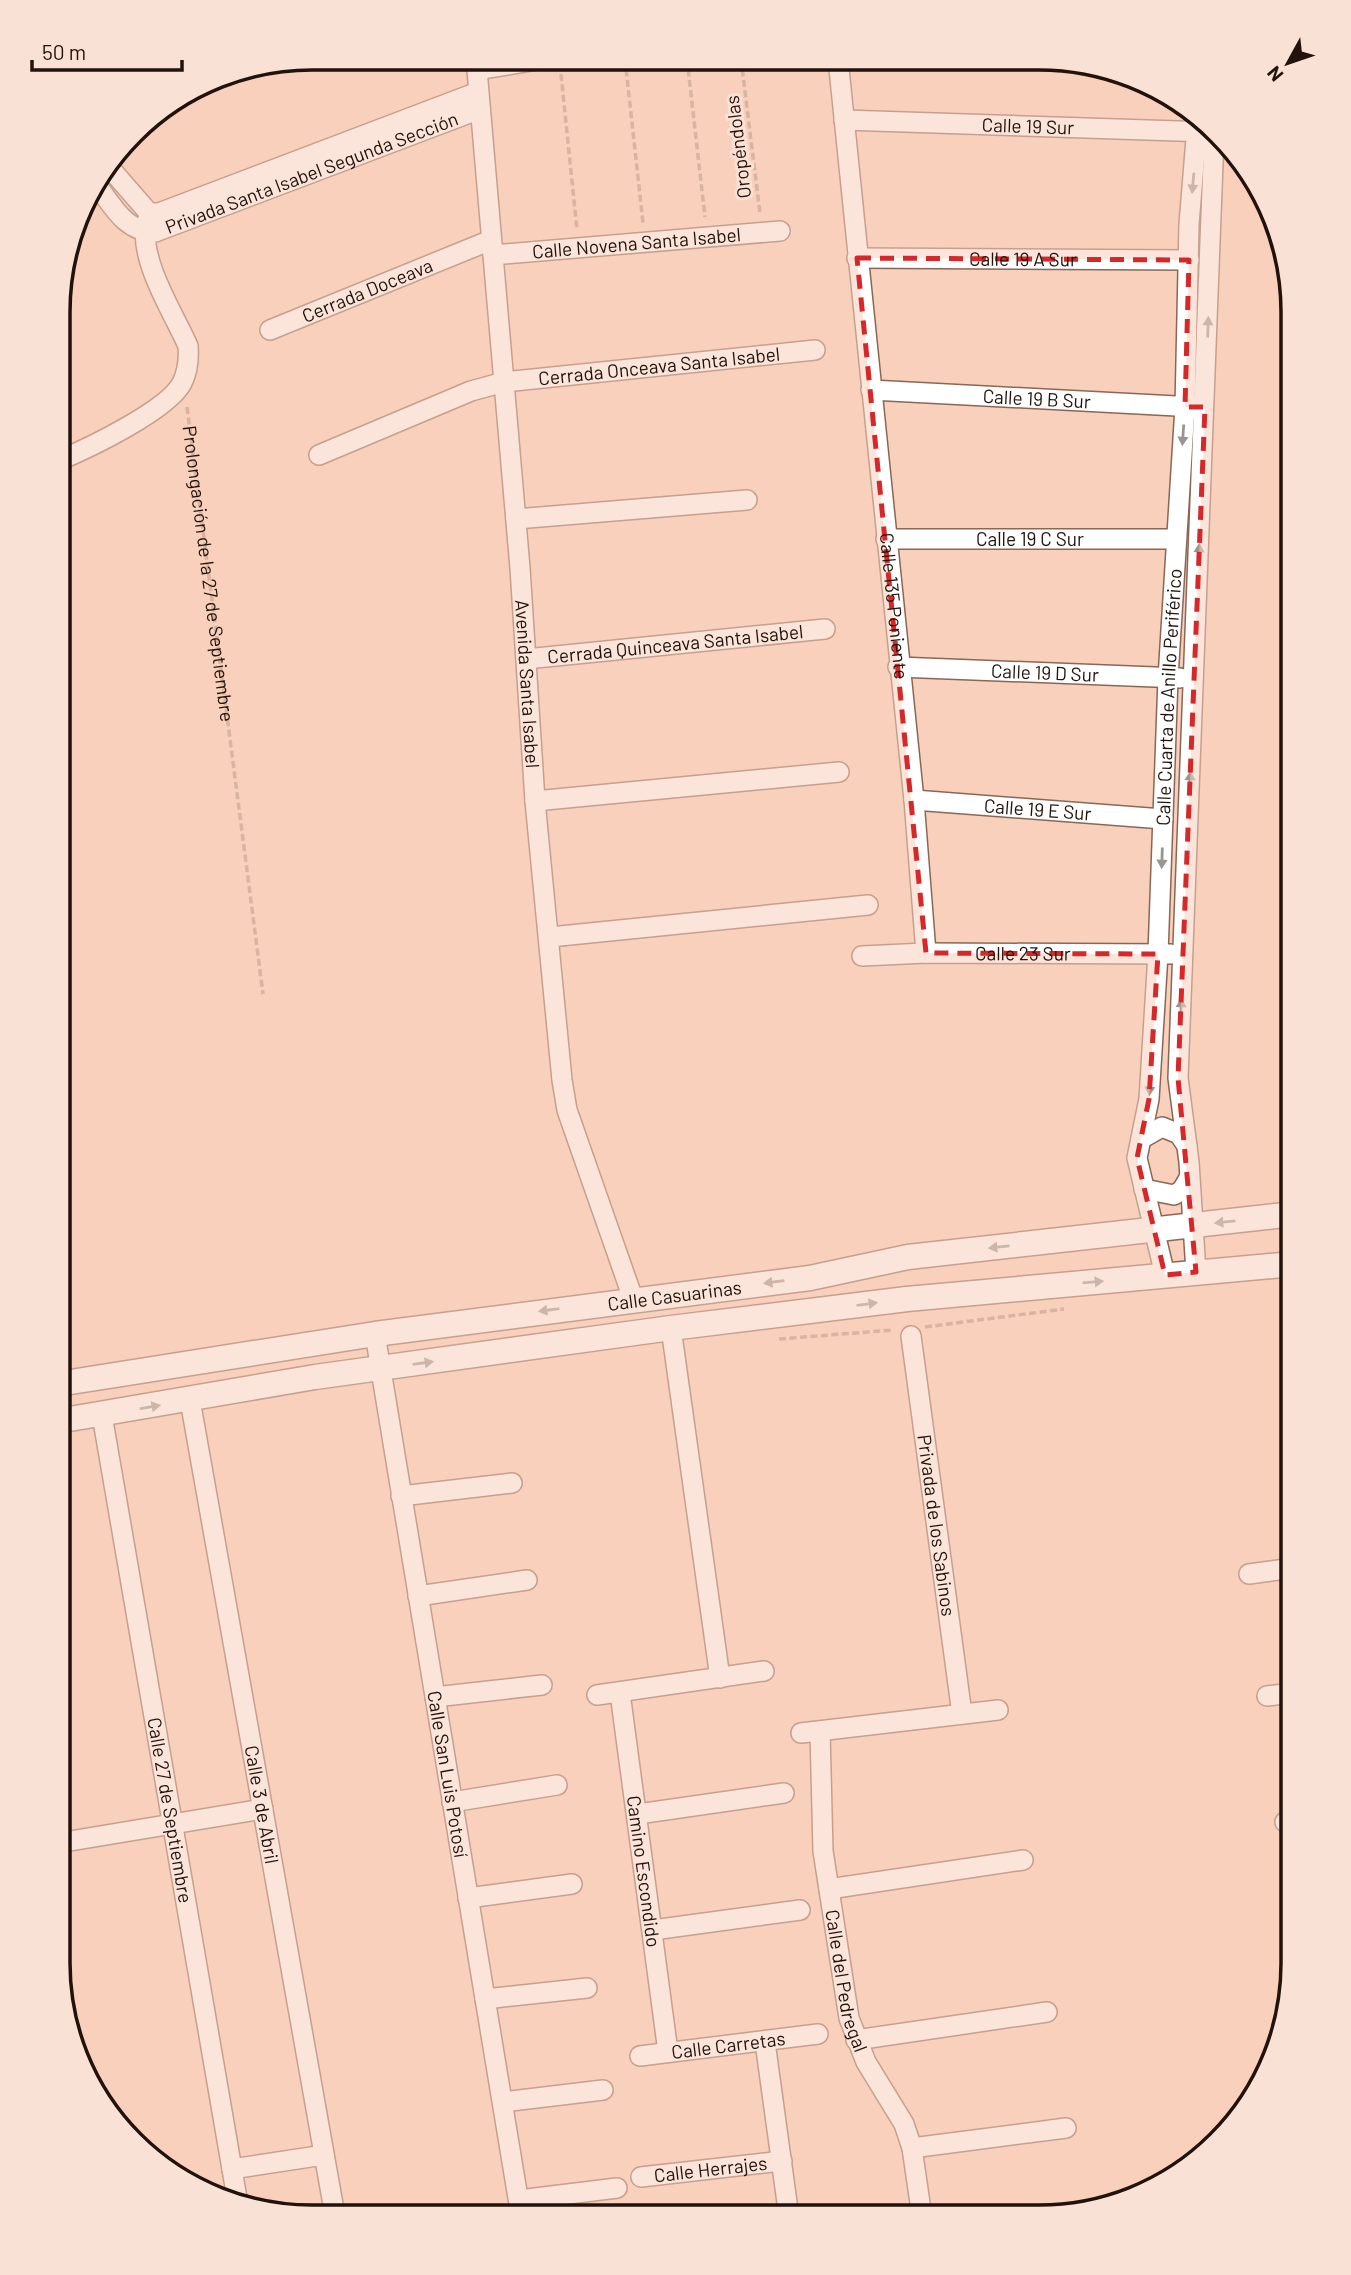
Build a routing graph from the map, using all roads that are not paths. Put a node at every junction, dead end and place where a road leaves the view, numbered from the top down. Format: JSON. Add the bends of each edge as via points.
{"nodes":[{"id":1,"x":839,"y":70,"type":"edge"},
{"id":2,"x":477,"y":71,"type":"edge"},
{"id":3,"x":479,"y":101,"type":"junction"},
{"id":4,"x":844,"y":120,"type":"junction"},
{"id":5,"x":1196,"y":129,"type":"edge"},
{"id":6,"x":1204,"y":136,"type":"edge"},
{"id":7,"x":1205,"y":137,"type":"edge"},
{"id":8,"x":107,"y":183,"type":"edge"},
{"id":9,"x":147,"y":223,"type":"junction"},
{"id":10,"x":771,"y":231,"type":"road end"},
{"id":11,"x":492,"y":247,"type":"junction"},
{"id":12,"x":463,"y":251,"type":"joint"},
{"id":13,"x":857,"y":258,"type":"junction"},
{"id":14,"x":1189,"y":260,"type":"junction"},
{"id":15,"x":270,"y":330,"type":"dead end"},
{"id":16,"x":815,"y":351,"type":"dead end"},
{"id":17,"x":504,"y":382,"type":"junction"},
{"id":18,"x":871,"y":390,"type":"junction"},
{"id":19,"x":1185,"y":407,"type":"junction"},
{"id":20,"x":1205,"y":407,"type":"junction"},
{"id":21,"x":319,"y":455,"type":"dead end"},
{"id":22,"x":70,"y":456,"type":"edge"},
{"id":23,"x":747,"y":500,"type":"dead end"},
{"id":24,"x":516,"y":519,"type":"junction"},
{"id":25,"x":886,"y":539,"type":"junction"},
{"id":26,"x":1175,"y":539,"type":"junction"},
{"id":27,"x":825,"y":629,"type":"dead end"},
{"id":28,"x":526,"y":659,"type":"junction"},
{"id":29,"x":898,"y":667,"type":"junction"},
{"id":30,"x":1168,"y":678,"type":"junction"},
{"id":31,"x":1194,"y":679,"type":"junction"},
{"id":32,"x":839,"y":772,"type":"dead end"},
{"id":33,"x":914,"y":800,"type":"junction"},
{"id":34,"x":535,"y":801,"type":"junction"},
{"id":35,"x":1163,"y":819,"type":"junction"},
{"id":36,"x":868,"y":905,"type":"dead end"},
{"id":37,"x":550,"y":937,"type":"junction"},
{"id":38,"x":926,"y":953,"type":"junction"},
{"id":39,"x":1158,"y":954,"type":"junction"},
{"id":40,"x":1183,"y":954,"type":"junction"},
{"id":41,"x":862,"y":956,"type":"dead end"},
{"id":42,"x":1141,"y":1139,"type":"junction"},
{"id":43,"x":1187,"y":1146,"type":"junction"},
{"id":44,"x":1189,"y":1178,"type":"junction"},
{"id":45,"x":1144,"y":1189,"type":"junction"},
{"id":46,"x":1280,"y":1216,"type":"edge"},
{"id":47,"x":1193,"y":1226,"type":"junction"},
{"id":48,"x":1156,"y":1229,"type":"junction"},
{"id":49,"x":1280,"y":1265,"type":"edge"},
{"id":50,"x":1196,"y":1272,"type":"junction"},
{"id":51,"x":1165,"y":1275,"type":"junction"},
{"id":52,"x":629,"y":1299,"type":"junction"},
{"id":53,"x":671,"y":1328,"type":"junction"},
{"id":54,"x":375,"y":1334,"type":"junction"},
{"id":55,"x":911,"y":1336,"type":"dead end"},
{"id":56,"x":380,"y":1369,"type":"junction"},
{"id":57,"x":70,"y":1382,"type":"edge"},
{"id":58,"x":190,"y":1400,"type":"junction"},
{"id":59,"x":102,"y":1415,"type":"junction"},
{"id":60,"x":70,"y":1419,"type":"edge"},
{"id":61,"x":512,"y":1483,"type":"dead end"},
{"id":62,"x":401,"y":1496,"type":"junction"},
{"id":63,"x":1280,"y":1570,"type":"edge"},
{"id":64,"x":1249,"y":1574,"type":"dead end"},
{"id":65,"x":527,"y":1580,"type":"dead end"},
{"id":66,"x":418,"y":1596,"type":"junction"},
{"id":67,"x":764,"y":1671,"type":"dead end"},
{"id":68,"x":720,"y":1678,"type":"junction"},
{"id":69,"x":542,"y":1685,"type":"dead end"},
{"id":70,"x":621,"y":1693,"type":"junction"},
{"id":71,"x":1280,"y":1694,"type":"edge"},
{"id":72,"x":597,"y":1695,"type":"dead end"},
{"id":73,"x":1267,"y":1696,"type":"dead end"},
{"id":74,"x":435,"y":1697,"type":"junction"},
{"id":75,"x":998,"y":1710,"type":"dead end"},
{"id":76,"x":962,"y":1714,"type":"junction"},
{"id":77,"x":557,"y":1786,"type":"dead end"},
{"id":78,"x":784,"y":1793,"type":"dead end"},
{"id":79,"x":453,"y":1802,"type":"junction"},
{"id":80,"x":263,"y":1809,"type":"junction"},
{"id":81,"x":638,"y":1814,"type":"junction"},
{"id":82,"x":173,"y":1826,"type":"junction"},
{"id":83,"x":70,"y":1841,"type":"edge"},
{"id":84,"x":1023,"y":1860,"type":"dead end"},
{"id":85,"x":572,"y":1884,"type":"dead end"},
{"id":86,"x":829,"y":1889,"type":"junction"},
{"id":87,"x":468,"y":1898,"type":"junction"},
{"id":88,"x":800,"y":1910,"type":"dead end"},
{"id":89,"x":653,"y":1930,"type":"junction"},
{"id":90,"x":587,"y":1988,"type":"dead end"},
{"id":91,"x":485,"y":1999,"type":"junction"},
{"id":92,"x":1047,"y":2012,"type":"dead end"},
{"id":93,"x":818,"y":2034,"type":"dead end"},
{"id":94,"x":856,"y":2040,"type":"junction"},
{"id":95,"x":765,"y":2042,"type":"junction"},
{"id":96,"x":668,"y":2052,"type":"junction"},
{"id":97,"x":640,"y":2056,"type":"dead end"},
{"id":98,"x":603,"y":2090,"type":"dead end"},
{"id":99,"x":503,"y":2102,"type":"junction"},
{"id":100,"x":1066,"y":2128,"type":"dead end"},
{"id":101,"x":912,"y":2148,"type":"junction"},
{"id":102,"x":324,"y":2155,"type":"junction"},
{"id":103,"x":782,"y":2161,"type":"junction"},
{"id":104,"x":232,"y":2169,"type":"junction"},
{"id":105,"x":641,"y":2177,"type":"dead end"},
{"id":106,"x":617,"y":2188,"type":"dead end"},
{"id":107,"x":236,"y":2192,"type":"edge"},
{"id":108,"x":333,"y":2205,"type":"edge"},
{"id":109,"x":520,"y":2205,"type":"edge"},
{"id":110,"x":535,"y":2205,"type":"edge"},
{"id":111,"x":788,"y":2205,"type":"edge"},
{"id":112,"x":920,"y":2205,"type":"edge"}],
"edges":[{"from":1,"to":4,"type":"street","name":"Calle 135 Poniente"},
{"from":2,"to":3,"type":"street","name":"Avenida Santa Isabel"},
{"from":3,"to":9,"type":"street","name":"Privada Santa Isabel Segunda Sección","via":[[159,213]]},
{"from":3,"to":11,"type":"street","name":"Avenida Santa Isabel"},
{"from":4,"to":5,"type":"street","name":"Calle 19 Sur"},
{"from":4,"to":13,"type":"street","name":"Calle 135 Poniente"},
{"from":6,"to":14,"type":"street","name":"Calle Cuarta de Anillo Periférico","one_way":true},
{"from":20,"to":7,"type":"street","name":"Calle Cuarta de Anillo Periférico","one_way":true},
{"from":8,"to":9,"type":"street","via":[[125,222]]},
{"from":9,"to":22,"type":"street","via":[[146,253],[188,346],[184,380],[168,399],[98,444]]},
{"from":10,"to":11,"type":"street","name":"Calle Novena Santa Isabel","via":[[579,250]]},
{"from":11,"to":12,"type":"street","name":"Calle Novena Santa Isabel"},
{"from":11,"to":17,"type":"street","name":"Avenida Santa Isabel"},
{"from":12,"to":15,"type":"street","name":"Cerrada Doceava"},
{"from":13,"to":14,"type":"street","name":"Calle 19 A Sur"},
{"from":13,"to":18,"type":"street","name":"Calle 135 Poniente"},
{"from":14,"to":19,"type":"street","name":"Calle Cuarta de Anillo Periférico"},
{"from":16,"to":17,"type":"street","name":"Cerrada Onceava Santa Isabel"},
{"from":17,"to":21,"type":"street","name":"Cerrada Onceava Santa Isabel","via":[[471,391]]},
{"from":17,"to":24,"type":"street","name":"Avenida Santa Isabel"},
{"from":18,"to":19,"type":"street","name":"Calle 19 B Sur"},
{"from":18,"to":25,"type":"street","name":"Calle 135 Poniente"},
{"from":19,"to":20,"type":"street","name":"Calle 19 B Sur"},
{"from":19,"to":26,"type":"street","name":"Calle Cuarta de Anillo Periférico","one_way":true},
{"from":31,"to":20,"type":"street","name":"Calle Cuarta de Anillo Periférico","one_way":true},
{"from":23,"to":24,"type":"street"},
{"from":24,"to":28,"type":"street","name":"Avenida Santa Isabel"},
{"from":25,"to":26,"type":"street","name":"Calle 19 C Sur"},
{"from":25,"to":29,"type":"street","name":"Calle 135 Poniente"},
{"from":26,"to":30,"type":"street","name":"Calle Cuarta de Anillo Periférico"},
{"from":27,"to":28,"type":"street","name":"Cerrada Quinceava Santa Isabel"},
{"from":28,"to":34,"type":"street","name":"Avenida Santa Isabel"},
{"from":29,"to":30,"type":"street","name":"Calle 19 D Sur"},
{"from":29,"to":33,"type":"street","name":"Calle 135 Poniente"},
{"from":30,"to":31,"type":"street","name":"Calle 19 D Sur"},
{"from":30,"to":35,"type":"street","name":"Calle Cuarta de Anillo Periférico"},
{"from":40,"to":31,"type":"street","name":"Calle Cuarta de Anillo Periférico","one_way":true},
{"from":32,"to":34,"type":"street"},
{"from":33,"to":35,"type":"street","name":"Calle 19 E Sur"},
{"from":33,"to":38,"type":"street","name":"Calle 135 Poniente"},
{"from":34,"to":37,"type":"street","name":"Avenida Santa Isabel"},
{"from":35,"to":39,"type":"street","name":"Calle Cuarta de Anillo Periférico","one_way":true},
{"from":36,"to":37,"type":"street"},
{"from":37,"to":52,"type":"street","name":"Avenida Santa Isabel","via":[[567,1110],[630,1290]]},
{"from":38,"to":39,"type":"street","name":"Calle 23 Sur"},
{"from":38,"to":41,"type":"street","name":"Calle 23 Sur"},
{"from":39,"to":40,"type":"street","name":"Calle 23 Sur"},
{"from":39,"to":42,"type":"street","name":"Calle Cuarta de Anillo Periférico","one_way":true,"via":[[1149,1099]]},
{"from":43,"to":40,"type":"street","name":"Calle Cuarta de Anillo Periférico","one_way":true,"via":[[1178,1078]]},
{"from":42,"to":43,"type":"street","via":[[1161,1128],[1179,1134]]},
{"from":42,"to":45,"type":"street","name":"Calle Cuarta de Anillo Periférico","via":[[1137,1158]]},
{"from":43,"to":44,"type":"street","name":"Calle Cuarta de Anillo Periférico"},
{"from":44,"to":45,"type":"street","via":[[1174,1195]]},
{"from":44,"to":47,"type":"street","name":"Calle Cuarta de Anillo Periférico"},
{"from":45,"to":48,"type":"street","name":"Calle Cuarta de Anillo Periférico"},
{"from":46,"to":47,"type":"main road","name":"Calle Casuarinas","one_way":true},
{"from":47,"to":48,"type":"main road","name":"Calle Casuarinas"},
{"from":47,"to":50,"type":"street","name":"Calle Cuarta de Anillo Periférico"},
{"from":48,"to":51,"type":"street","name":"Calle Cuarta de Anillo Periférico"},
{"from":48,"to":52,"type":"main road","name":"Calle Casuarinas","one_way":true,"via":[[908,1257],[810,1278]]},
{"from":49,"to":50,"type":"main road","name":"Calle Casuarinas"},
{"from":50,"to":51,"type":"main road","name":"Calle Casuarinas"},
{"from":53,"to":51,"type":"main road","name":"Calle Casuarinas","one_way":true,"via":[[907,1299]]},
{"from":52,"to":54,"type":"main road","name":"Calle Casuarinas","one_way":true},
{"from":56,"to":53,"type":"main road","name":"Calle Casuarinas","one_way":true},
{"from":53,"to":68,"type":"street"},
{"from":54,"to":56,"type":"street","name":"Calle San Luis Potosí"},
{"from":54,"to":57,"type":"main road","name":"Calle Casuarinas"},
{"from":55,"to":76,"type":"street","name":"Privada de los Sabinos"},
{"from":56,"to":58,"type":"main road","name":"Calle Casuarinas"},
{"from":56,"to":62,"type":"street","name":"Calle San Luis Potosí"},
{"from":59,"to":58,"type":"main road","name":"Calle Casuarinas","one_way":true},
{"from":58,"to":80,"type":"street","name":"Calle 3 de Abril"},
{"from":59,"to":60,"type":"main road","name":"Calle Casuarinas"},
{"from":59,"to":82,"type":"street","name":"Calle 27 de Septiembre"},
{"from":61,"to":62,"type":"street"},
{"from":62,"to":66,"type":"street","name":"Calle San Luis Potosí"},
{"from":63,"to":64,"type":"street"},
{"from":65,"to":66,"type":"street"},
{"from":66,"to":74,"type":"street","name":"Calle San Luis Potosí"},
{"from":67,"to":68,"type":"street"},
{"from":68,"to":70,"type":"street"},
{"from":69,"to":74,"type":"street"},
{"from":70,"to":72,"type":"street"},
{"from":70,"to":81,"type":"street","name":"Camino Escondido"},
{"from":71,"to":73,"type":"street"},
{"from":74,"to":79,"type":"street","name":"Calle San Luis Potosí"},
{"from":75,"to":76,"type":"street"},
{"from":76,"to":86,"type":"street","name":"Calle del Pedregal","via":[[811,1732]]},
{"from":77,"to":79,"type":"street"},
{"from":78,"to":81,"type":"street"},
{"from":79,"to":87,"type":"street","name":"Calle San Luis Potosí"},
{"from":80,"to":82,"type":"street"},
{"from":80,"to":102,"type":"street","name":"Calle 3 de Abril"},
{"from":81,"to":89,"type":"street","name":"Camino Escondido"},
{"from":82,"to":83,"type":"street"},
{"from":82,"to":104,"type":"street","name":"Calle 27 de Septiembre"},
{"from":84,"to":86,"type":"street"},
{"from":85,"to":87,"type":"street"},
{"from":86,"to":94,"type":"street","name":"Calle del Pedregal"},
{"from":87,"to":91,"type":"street","name":"Calle San Luis Potosí"},
{"from":88,"to":89,"type":"street"},
{"from":89,"to":96,"type":"street","name":"Camino Escondido"},
{"from":90,"to":91,"type":"street"},
{"from":91,"to":99,"type":"street","name":"Calle San Luis Potosí"},
{"from":92,"to":94,"type":"street"},
{"from":93,"to":95,"type":"street","name":"Calle Carretas"},
{"from":94,"to":101,"type":"street","name":"Calle del Pedregal","via":[[904,2124]]},
{"from":95,"to":96,"type":"street","name":"Calle Carretas"},
{"from":95,"to":103,"type":"street"},
{"from":96,"to":97,"type":"street","name":"Calle Carretas"},
{"from":98,"to":99,"type":"street"},
{"from":99,"to":109,"type":"street","name":"Calle San Luis Potosí"},
{"from":100,"to":101,"type":"street"},
{"from":101,"to":112,"type":"street","name":"Calle del Pedregal"},
{"from":102,"to":104,"type":"street"},
{"from":102,"to":108,"type":"street","name":"Calle 3 de Abril"},
{"from":103,"to":105,"type":"street","name":"Calle Herrajes"},
{"from":103,"to":111,"type":"street"},
{"from":104,"to":107,"type":"street","name":"Calle 27 de Septiembre"},
{"from":106,"to":110,"type":"street"}]}
